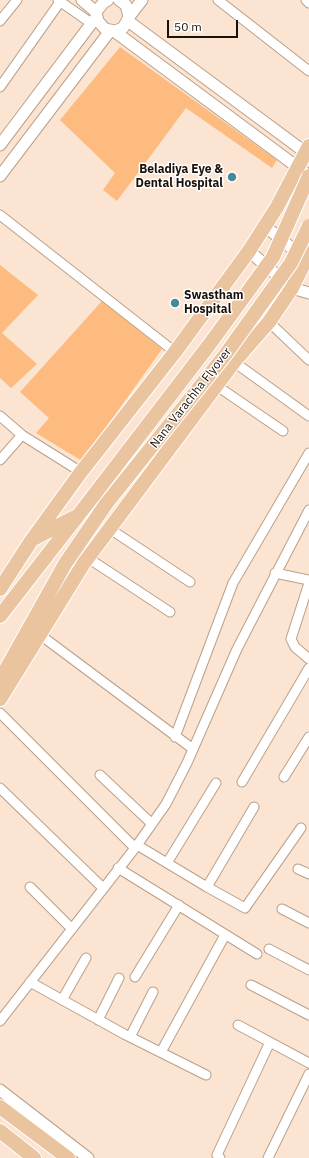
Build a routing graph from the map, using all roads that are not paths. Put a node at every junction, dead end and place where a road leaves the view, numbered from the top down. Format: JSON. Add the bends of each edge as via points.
{"nodes":[{"id":1,"x":17,"y":0,"type":"edge"},
{"id":2,"x":82,"y":0,"type":"edge"},
{"id":3,"x":119,"y":0,"type":"edge"},
{"id":4,"x":142,"y":0,"type":"edge"},
{"id":5,"x":218,"y":0,"type":"edge"},
{"id":6,"x":306,"y":0,"type":"edge"},
{"id":7,"x":59,"y":1,"type":"edge"},
{"id":8,"x":309,"y":3,"type":"edge"},
{"id":9,"x":99,"y":9,"type":"edge"},
{"id":10,"x":128,"y":19,"type":"junction"},
{"id":11,"x":0,"y":21,"type":"edge"},
{"id":12,"x":112,"y":31,"type":"junction"},
{"id":13,"x":309,"y":71,"type":"edge"},
{"id":14,"x":0,"y":87,"type":"edge"},
{"id":15,"x":0,"y":145,"type":"edge"},
{"id":16,"x":308,"y":151,"type":"edge"},
{"id":17,"x":298,"y":167,"type":"junction"},
{"id":18,"x":0,"y":176,"type":"edge"},
{"id":19,"x":309,"y":176,"type":"edge"},
{"id":20,"x":0,"y":215,"type":"edge"},
{"id":21,"x":265,"y":226,"type":"junction"},
{"id":22,"x":309,"y":226,"type":"edge"},
{"id":23,"x":250,"y":251,"type":"junction"},
{"id":24,"x":308,"y":258,"type":"edge"},
{"id":25,"x":292,"y":288,"type":"junction"},
{"id":26,"x":309,"y":293,"type":"edge"},
{"id":27,"x":269,"y":322,"type":"junction"},
{"id":28,"x":174,"y":352,"type":"junction"},
{"id":29,"x":309,"y":360,"type":"edge"},
{"id":30,"x":234,"y":362,"type":"junction"},
{"id":31,"x":217,"y":386,"type":"junction"},
{"id":32,"x":0,"y":416,"type":"edge"},
{"id":33,"x":309,"y":416,"type":"edge"},
{"id":34,"x":283,"y":431,"type":"dead end"},
{"id":35,"x":22,"y":435,"type":"junction"},
{"id":36,"x":3,"y":449,"type":"edge"},
{"id":37,"x":309,"y":453,"type":"edge"},
{"id":38,"x":0,"y":460,"type":"edge"},
{"id":39,"x":81,"y":472,"type":"junction"},
{"id":40,"x":309,"y":510,"type":"edge"},
{"id":41,"x":79,"y":515,"type":"junction"},
{"id":42,"x":110,"y":528,"type":"junction"},
{"id":43,"x":31,"y":541,"type":"junction"},
{"id":44,"x":88,"y":558,"type":"junction"},
{"id":45,"x":65,"y":564,"type":"junction"},
{"id":46,"x":275,"y":573,"type":"junction"},
{"id":47,"x":8,"y":576,"type":"junction"},
{"id":48,"x":309,"y":580,"type":"edge"},
{"id":49,"x":190,"y":582,"type":"dead end"},
{"id":50,"x":309,"y":584,"type":"edge"},
{"id":51,"x":0,"y":589,"type":"edge"},
{"id":52,"x":63,"y":595,"type":"junction"},
{"id":53,"x":41,"y":608,"type":"junction"},
{"id":54,"x":3,"y":611,"type":"edge"},
{"id":55,"x":305,"y":611,"type":"edge"},
{"id":56,"x":170,"y":612,"type":"dead end"},
{"id":57,"x":39,"y":634,"type":"junction"},
{"id":58,"x":309,"y":659,"type":"edge"},
{"id":59,"x":309,"y":668,"type":"edge"},
{"id":60,"x":0,"y":680,"type":"edge"},
{"id":61,"x":0,"y":699,"type":"edge"},
{"id":62,"x":0,"y":713,"type":"edge"},
{"id":63,"x":175,"y":737,"type":"junction"},
{"id":64,"x":309,"y":737,"type":"edge"},
{"id":65,"x":192,"y":749,"type":"junction"},
{"id":66,"x":100,"y":776,"type":"dead end"},
{"id":67,"x":284,"y":777,"type":"dead end"},
{"id":68,"x":242,"y":782,"type":"dead end"},
{"id":69,"x":216,"y":783,"type":"dead end"},
{"id":70,"x":0,"y":788,"type":"edge"},
{"id":71,"x":254,"y":807,"type":"dead end"},
{"id":72,"x":152,"y":824,"type":"junction"},
{"id":73,"x":301,"y":828,"type":"dead end"},
{"id":74,"x":136,"y":846,"type":"junction"},
{"id":75,"x":167,"y":863,"type":"junction"},
{"id":76,"x":118,"y":868,"type":"junction"},
{"id":77,"x":298,"y":869,"type":"dead end"},
{"id":78,"x":309,"y":874,"type":"edge"},
{"id":79,"x":30,"y":887,"type":"dead end"},
{"id":80,"x":207,"y":887,"type":"junction"},
{"id":81,"x":103,"y":888,"type":"junction"},
{"id":82,"x":179,"y":905,"type":"junction"},
{"id":83,"x":282,"y":909,"type":"dead end"},
{"id":84,"x":309,"y":923,"type":"edge"},
{"id":85,"x":72,"y":928,"type":"junction"},
{"id":86,"x":225,"y":935,"type":"junction"},
{"id":87,"x":269,"y":949,"type":"dead end"},
{"id":88,"x":257,"y":954,"type":"dead end"},
{"id":89,"x":86,"y":958,"type":"dead end"},
{"id":90,"x":309,"y":970,"type":"edge"},
{"id":91,"x":135,"y":977,"type":"dead end"},
{"id":92,"x":119,"y":978,"type":"dead end"},
{"id":93,"x":30,"y":982,"type":"junction"},
{"id":94,"x":252,"y":985,"type":"dead end"},
{"id":95,"x":153,"y":992,"type":"dead end"},
{"id":96,"x":62,"y":1000,"type":"junction"},
{"id":97,"x":309,"y":1015,"type":"edge"},
{"id":98,"x":0,"y":1020,"type":"edge"},
{"id":99,"x":98,"y":1020,"type":"junction"},
{"id":100,"x":238,"y":1024,"type":"dead end"},
{"id":101,"x":130,"y":1037,"type":"junction"},
{"id":102,"x":270,"y":1042,"type":"junction"},
{"id":103,"x":161,"y":1052,"type":"junction"},
{"id":104,"x":309,"y":1063,"type":"edge"},
{"id":105,"x":309,"y":1074,"type":"edge"},
{"id":106,"x":206,"y":1075,"type":"dead end"},
{"id":107,"x":0,"y":1090,"type":"edge"},
{"id":108,"x":0,"y":1107,"type":"edge"},
{"id":109,"x":0,"y":1131,"type":"edge"},
{"id":110,"x":34,"y":1158,"type":"edge"},
{"id":111,"x":68,"y":1158,"type":"edge"},
{"id":112,"x":88,"y":1158,"type":"edge"},
{"id":113,"x":220,"y":1158,"type":"edge"},
{"id":114,"x":268,"y":1158,"type":"edge"}],
"edges":[{"from":1,"to":11,"type":"street"},
{"from":2,"to":9,"type":"street"},
{"from":3,"to":10,"type":"street","via":[[128,8]]},
{"from":4,"to":10,"type":"street"},
{"from":5,"to":13,"type":"street"},
{"from":6,"to":8,"type":"street"},
{"from":7,"to":9,"type":"street"},
{"from":7,"to":14,"type":"street"},
{"from":9,"to":12,"type":"street","via":[[101,25]]},
{"from":9,"to":15,"type":"street"},
{"from":10,"to":12,"type":"street","via":[[123,28]]},
{"from":10,"to":16,"type":"street"},
{"from":12,"to":17,"type":"street"},
{"from":12,"to":18,"type":"street"},
{"from":16,"to":17,"type":"main road"},
{"from":17,"to":19,"type":"street"},
{"from":17,"to":21,"type":"main road"},
{"from":19,"to":41,"type":"main road","name":"Nana Varachha Flyover","bridge":true,"via":[[273,257]]},
{"from":20,"to":28,"type":"street"},
{"from":21,"to":23,"type":"main road"},
{"from":21,"to":24,"type":"street"},
{"from":22,"to":45,"type":"main road","name":"Nana Varachha Flyover","bridge":true,"via":[[291,263],[225,355],[106,504]]},
{"from":23,"to":25,"type":"street"},
{"from":23,"to":28,"type":"main road"},
{"from":24,"to":25,"type":"main road"},
{"from":25,"to":26,"type":"street"},
{"from":25,"to":27,"type":"main road"},
{"from":27,"to":29,"type":"street"},
{"from":27,"to":30,"type":"main road"},
{"from":28,"to":39,"type":"main road"},
{"from":30,"to":31,"type":"main road"},
{"from":30,"to":33,"type":"street"},
{"from":31,"to":34,"type":"street"},
{"from":31,"to":42,"type":"main road"},
{"from":32,"to":35,"type":"street"},
{"from":35,"to":36,"type":"street"},
{"from":35,"to":39,"type":"street"},
{"from":36,"to":38,"type":"street"},
{"from":37,"to":63,"type":"street","via":[[233,583]]},
{"from":39,"to":43,"type":"main road"},
{"from":40,"to":46,"type":"street"},
{"from":41,"to":43,"type":"main road"},
{"from":41,"to":54,"type":"main road","name":"Nana Varachha Flyover"},
{"from":42,"to":44,"type":"main road"},
{"from":42,"to":49,"type":"street"},
{"from":43,"to":47,"type":"main road"},
{"from":44,"to":52,"type":"main road"},
{"from":44,"to":56,"type":"street"},
{"from":45,"to":52,"type":"main road"},
{"from":45,"to":53,"type":"main road","name":"Nana Varachha Flyover"},
{"from":46,"to":48,"type":"street"},
{"from":46,"to":65,"type":"street","via":[[237,648]]},
{"from":47,"to":51,"type":"main road"},
{"from":47,"to":54,"type":"main road"},
{"from":50,"to":55,"type":"street"},
{"from":52,"to":53,"type":"main road"},
{"from":52,"to":57,"type":"main road"},
{"from":53,"to":60,"type":"main road","name":"Nana Varachha Flyover"},
{"from":55,"to":58,"type":"street","via":[[292,642]]},
{"from":57,"to":61,"type":"main road"},
{"from":57,"to":63,"type":"street"},
{"from":59,"to":68,"type":"street"},
{"from":62,"to":74,"type":"street"},
{"from":63,"to":65,"type":"street"},
{"from":64,"to":67,"type":"street"},
{"from":65,"to":72,"type":"street","via":[[166,804]]},
{"from":66,"to":72,"type":"street"},
{"from":69,"to":75,"type":"street"},
{"from":70,"to":81,"type":"street"},
{"from":71,"to":80,"type":"street"},
{"from":72,"to":74,"type":"street"},
{"from":73,"to":80,"type":"street","via":[[245,908]]},
{"from":74,"to":75,"type":"street"},
{"from":74,"to":76,"type":"street"},
{"from":75,"to":80,"type":"street"},
{"from":76,"to":81,"type":"street"},
{"from":76,"to":82,"type":"street"},
{"from":77,"to":78,"type":"street"},
{"from":79,"to":85,"type":"street"},
{"from":81,"to":85,"type":"street"},
{"from":82,"to":86,"type":"street"},
{"from":82,"to":91,"type":"street"},
{"from":83,"to":84,"type":"street"},
{"from":85,"to":93,"type":"street"},
{"from":86,"to":88,"type":"street"},
{"from":86,"to":103,"type":"street"},
{"from":87,"to":90,"type":"street"},
{"from":89,"to":96,"type":"street"},
{"from":92,"to":99,"type":"street"},
{"from":93,"to":96,"type":"street"},
{"from":93,"to":98,"type":"street"},
{"from":94,"to":97,"type":"street"},
{"from":95,"to":101,"type":"street"},
{"from":96,"to":99,"type":"street"},
{"from":99,"to":101,"type":"street"},
{"from":100,"to":102,"type":"street"},
{"from":101,"to":103,"type":"street"},
{"from":102,"to":104,"type":"street"},
{"from":102,"to":113,"type":"street","via":[[217,1155]]},
{"from":103,"to":106,"type":"street"},
{"from":105,"to":114,"type":"street"},
{"from":107,"to":112,"type":"street"},
{"from":108,"to":111,"type":"main road"},
{"from":109,"to":110,"type":"main road"}]}
